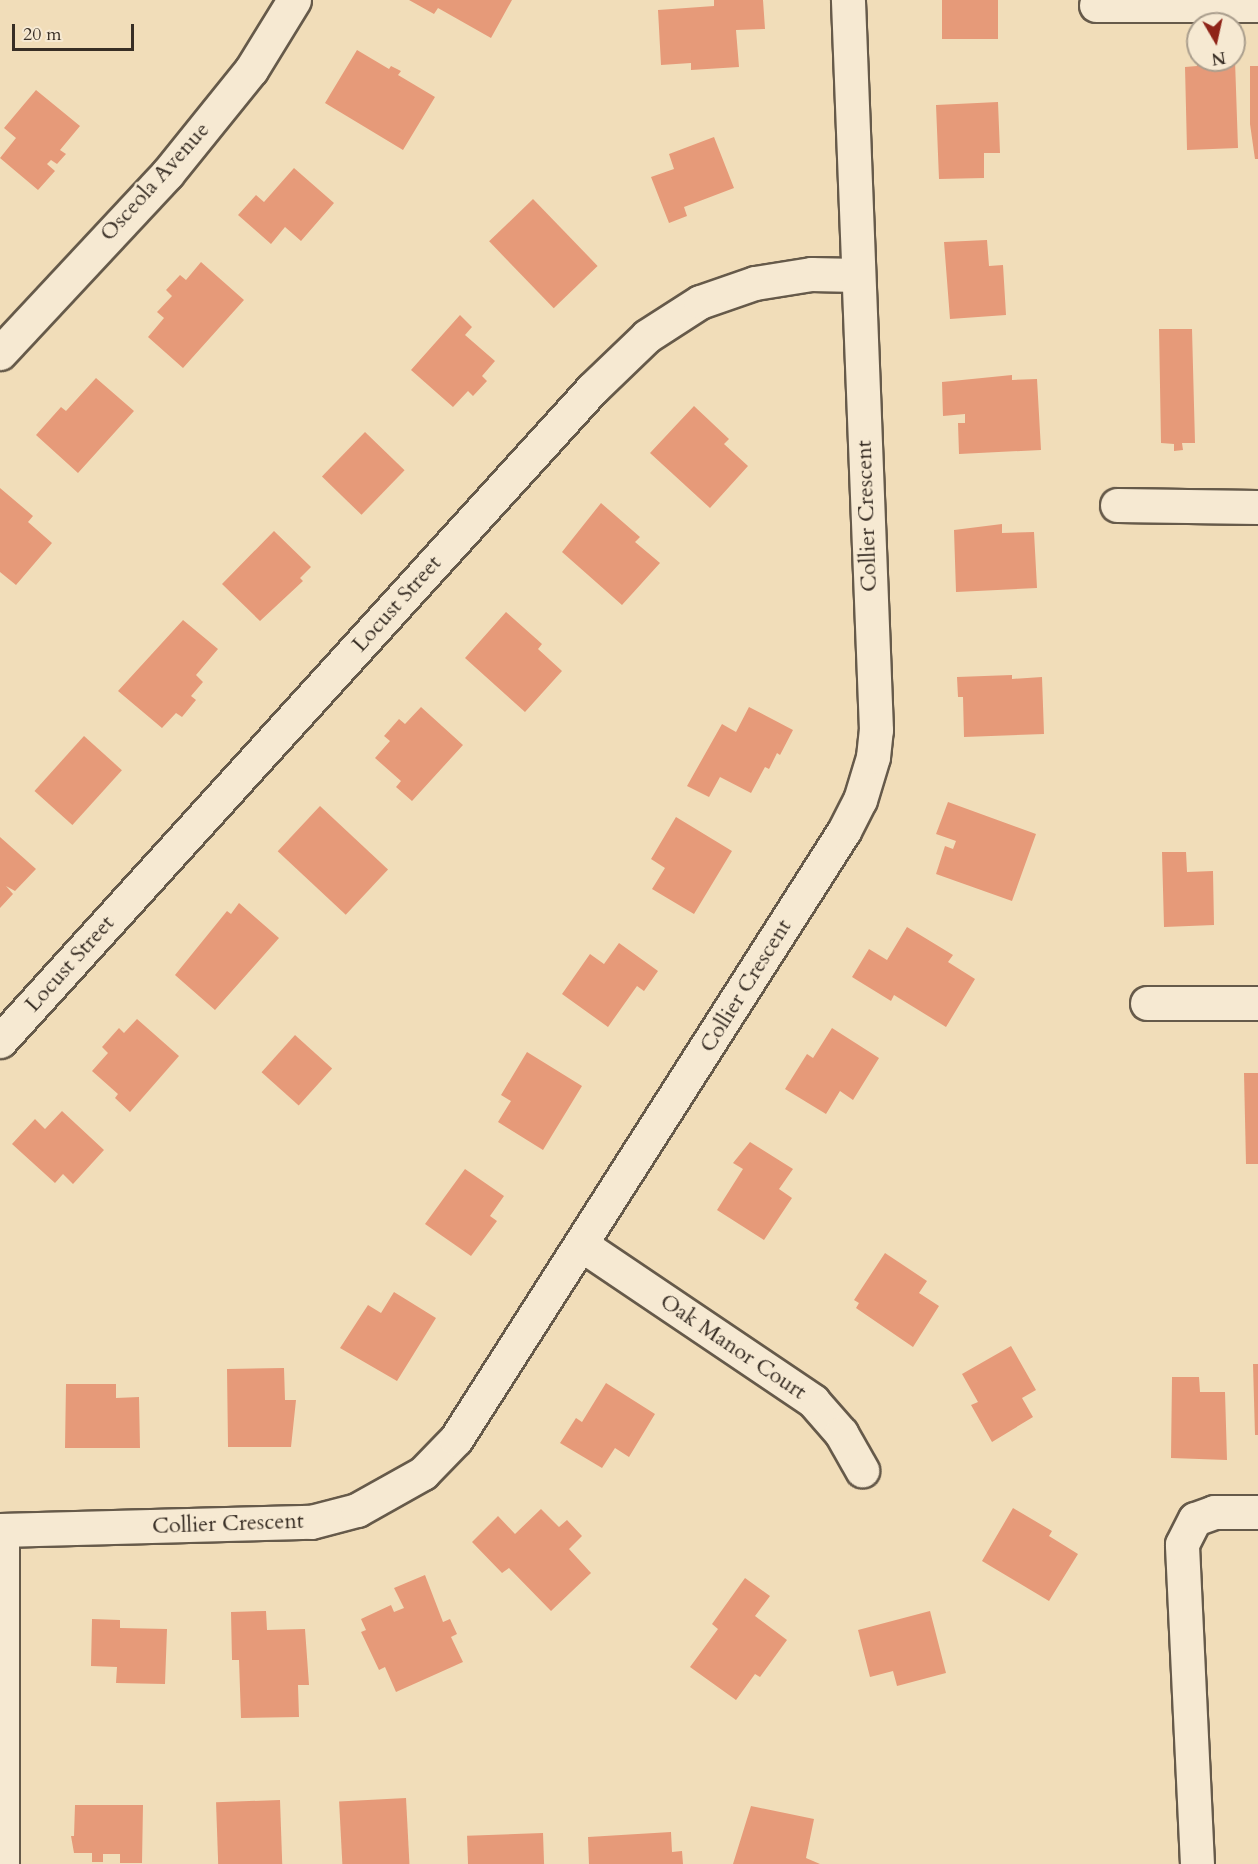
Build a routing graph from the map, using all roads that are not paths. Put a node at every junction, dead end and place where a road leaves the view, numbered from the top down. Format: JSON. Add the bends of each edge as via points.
{"nodes":[{"id":1,"x":294,"y":0,"type":"edge"},
{"id":2,"x":848,"y":0,"type":"edge"},
{"id":3,"x":1096,"y":5,"type":"dead end"},
{"id":4,"x":1258,"y":5,"type":"edge"},
{"id":5,"x":857,"y":275,"type":"junction"},
{"id":6,"x":0,"y":353,"type":"edge"},
{"id":7,"x":1117,"y":505,"type":"dead end"},
{"id":8,"x":1258,"y":507,"type":"edge"},
{"id":9,"x":1147,"y":1003,"type":"dead end"},
{"id":10,"x":1258,"y":1003,"type":"edge"},
{"id":11,"x":0,"y":1041,"type":"edge"},
{"id":12,"x":582,"y":1245,"type":"junction"},
{"id":13,"x":862,"y":1470,"type":"dead end"},
{"id":14,"x":1258,"y":1512,"type":"edge"},
{"id":15,"x":1,"y":1530,"type":"edge"},
{"id":16,"x":2,"y":1864,"type":"edge"},
{"id":17,"x":1197,"y":1864,"type":"edge"}],
"edges":[{"from":1,"to":6,"type":"street","name":"Osceola Avenue","via":[[251,70],[167,174]]},
{"from":2,"to":5,"type":"street","name":"Collier Crescent"},
{"from":3,"to":4,"type":"street"},
{"from":5,"to":11,"type":"street","name":"Locust Street","via":[[811,274],[755,283],[700,302],[646,336],[584,398]]},
{"from":5,"to":12,"type":"street","name":"Collier Crescent","via":[[876,730],[873,757],[860,800],[844,831]]},
{"from":7,"to":8,"type":"street"},
{"from":9,"to":10,"type":"street"},
{"from":12,"to":13,"type":"street","name":"Oak Manor Court","via":[[813,1401],[841,1433]]},
{"from":12,"to":15,"type":"street","name":"Collier Crescent","via":[[456,1439],[423,1473],[392,1494],[357,1510],[283,1525]]},
{"from":14,"to":17,"type":"street","via":[[1214,1512],[1195,1519],[1182,1544]]},
{"from":15,"to":16,"type":"street"}]}
